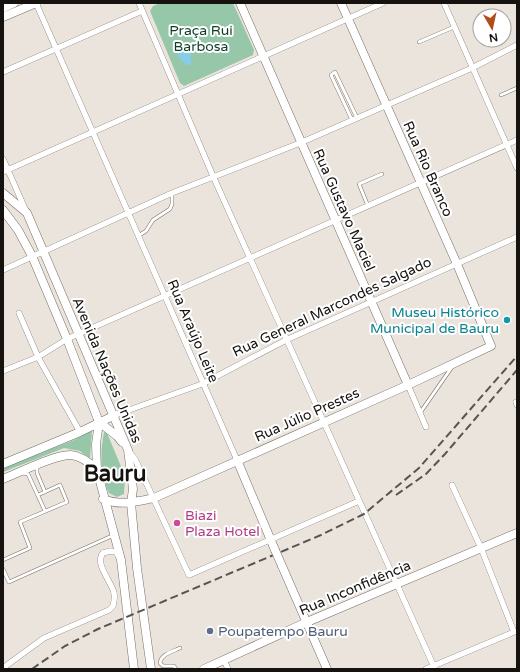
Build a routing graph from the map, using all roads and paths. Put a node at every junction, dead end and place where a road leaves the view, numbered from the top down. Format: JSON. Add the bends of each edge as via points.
{"nodes":[{"id":1,"x":14,"y":3,"type":"edge"},
{"id":2,"x":36,"y":3,"type":"edge"},
{"id":3,"x":139,"y":3,"type":"edge"},
{"id":4,"x":240,"y":3,"type":"edge"},
{"id":5,"x":341,"y":3,"type":"edge"},
{"id":6,"x":383,"y":3,"type":"edge"},
{"id":7,"x":444,"y":3,"type":"edge"},
{"id":8,"x":3,"y":8,"type":"edge"},
{"id":9,"x":142,"y":11,"type":"junction"},
{"id":10,"x":3,"y":17,"type":"edge"},
{"id":11,"x":348,"y":19,"type":"junction"},
{"id":12,"x":454,"y":27,"type":"junction"},
{"id":13,"x":419,"y":42,"type":"dead end"},
{"id":14,"x":517,"y":45,"type":"edge"},
{"id":15,"x":56,"y":48,"type":"junction"},
{"id":16,"x":264,"y":56,"type":"junction"},
{"id":17,"x":472,"y":68,"type":"junction"},
{"id":18,"x":3,"y":72,"type":"edge"},
{"id":19,"x":517,"y":88,"type":"edge"},
{"id":20,"x":178,"y":95,"type":"junction"},
{"id":21,"x":501,"y":95,"type":"dead end"},
{"id":22,"x":386,"y":105,"type":"junction"},
{"id":23,"x":354,"y":119,"type":"junction"},
{"id":24,"x":93,"y":131,"type":"junction"},
{"id":25,"x":517,"y":140,"type":"edge"},
{"id":26,"x":300,"y":143,"type":"junction"},
{"id":27,"x":507,"y":145,"type":"junction"},
{"id":28,"x":3,"y":159,"type":"edge"},
{"id":29,"x":517,"y":168,"type":"edge"},
{"id":30,"x":5,"y":171,"type":"edge"},
{"id":31,"x":382,"y":174,"type":"dead end"},
{"id":32,"x":213,"y":176,"type":"junction"},
{"id":33,"x":421,"y":183,"type":"junction"},
{"id":34,"x":3,"y":193,"type":"edge"},
{"id":35,"x":172,"y":193,"type":"junction"},
{"id":36,"x":368,"y":206,"type":"junction"},
{"id":37,"x":3,"y":210,"type":"edge"},
{"id":38,"x":27,"y":213,"type":"junction"},
{"id":39,"x":128,"y":213,"type":"junction"},
{"id":40,"x":335,"y":221,"type":"junction"},
{"id":41,"x":138,"y":236,"type":"junction"},
{"id":42,"x":517,"y":237,"type":"edge"},
{"id":43,"x":43,"y":250,"type":"junction"},
{"id":44,"x":32,"y":256,"type":"junction"},
{"id":45,"x":251,"y":259,"type":"junction"},
{"id":46,"x":457,"y":264,"type":"junction"},
{"id":47,"x":3,"y":270,"type":"edge"},
{"id":48,"x":164,"y":296,"type":"junction"},
{"id":49,"x":372,"y":302,"type":"junction"},
{"id":50,"x":19,"y":313,"type":"dead end"},
{"id":51,"x":79,"y":334,"type":"junction"},
{"id":52,"x":67,"y":339,"type":"junction"},
{"id":53,"x":286,"y":340,"type":"junction"},
{"id":54,"x":491,"y":346,"type":"joint"},
{"id":55,"x":38,"y":357,"type":"junction"},
{"id":56,"x":453,"y":364,"type":"junction"},
{"id":57,"x":3,"y":371,"type":"edge"},
{"id":58,"x":202,"y":384,"type":"junction"},
{"id":59,"x":408,"y":385,"type":"junction"},
{"id":60,"x":420,"y":413,"type":"junction"},
{"id":61,"x":114,"y":415,"type":"junction"},
{"id":62,"x":99,"y":422,"type":"junction"},
{"id":63,"x":324,"y":422,"type":"junction"},
{"id":64,"x":426,"y":427,"type":"dead end"},
{"id":65,"x":80,"y":432,"type":"junction"},
{"id":66,"x":128,"y":450,"type":"junction"},
{"id":67,"x":237,"y":460,"type":"junction"},
{"id":68,"x":3,"y":464,"type":"edge"},
{"id":69,"x":37,"y":466,"type":"junction"},
{"id":70,"x":97,"y":470,"type":"junction"},
{"id":71,"x":21,"y":472,"type":"junction"},
{"id":72,"x":3,"y":479,"type":"edge"},
{"id":73,"x":452,"y":485,"type":"dead end"},
{"id":74,"x":45,"y":492,"type":"junction"},
{"id":75,"x":38,"y":495,"type":"junction"},
{"id":76,"x":154,"y":498,"type":"junction"},
{"id":77,"x":103,"y":499,"type":"junction"},
{"id":78,"x":358,"y":501,"type":"junction"},
{"id":79,"x":131,"y":503,"type":"junction"},
{"id":80,"x":45,"y":511,"type":"junction"},
{"id":81,"x":517,"y":533,"type":"edge"},
{"id":82,"x":114,"y":535,"type":"junction"},
{"id":83,"x":271,"y":540,"type":"junction"},
{"id":84,"x":117,"y":546,"type":"junction"},
{"id":85,"x":481,"y":548,"type":"junction"},
{"id":86,"x":3,"y":560,"type":"edge"},
{"id":87,"x":120,"y":560,"type":"junction"},
{"id":88,"x":3,"y":569,"type":"edge"},
{"id":89,"x":396,"y":584,"type":"junction"},
{"id":90,"x":307,"y":622,"type":"junction"},
{"id":91,"x":180,"y":648,"type":"dead end"},
{"id":92,"x":224,"y":660,"type":"junction"},
{"id":93,"x":3,"y":667,"type":"edge"},
{"id":94,"x":434,"y":667,"type":"edge"},
{"id":95,"x":134,"y":669,"type":"edge"},
{"id":96,"x":151,"y":669,"type":"edge"},
{"id":97,"x":176,"y":669,"type":"edge"},
{"id":98,"x":204,"y":669,"type":"edge"},
{"id":99,"x":228,"y":669,"type":"edge"},
{"id":100,"x":327,"y":669,"type":"edge"},
{"id":101,"x":426,"y":669,"type":"edge"}],
"edges":[{"from":1,"to":8,"type":"street"},
{"from":2,"to":10,"type":"street"},
{"from":2,"to":15,"type":"street","name":"Rua Araújo Leite"},
{"from":3,"to":9,"type":"street"},
{"from":4,"to":16,"type":"street","name":"Rua Gustavo Maciel"},
{"from":5,"to":11,"type":"street","name":"Rua Rio Branco"},
{"from":6,"to":11,"type":"street"},
{"from":7,"to":12,"type":"street"},
{"from":9,"to":15,"type":"street"},
{"from":9,"to":20,"type":"street"},
{"from":11,"to":16,"type":"street"},
{"from":11,"to":22,"type":"street","name":"Rua Rio Branco"},
{"from":12,"to":13,"type":"lane"},
{"from":12,"to":17,"type":"street"},
{"from":14,"to":17,"type":"street"},
{"from":15,"to":18,"type":"street"},
{"from":15,"to":24,"type":"street","name":"Rua Araújo Leite"},
{"from":16,"to":20,"type":"street"},
{"from":16,"to":26,"type":"street","name":"Rua Gustavo Maciel"},
{"from":17,"to":22,"type":"street"},
{"from":17,"to":27,"type":"street"},
{"from":19,"to":21,"type":"lane"},
{"from":20,"to":24,"type":"street"},
{"from":20,"to":32,"type":"street"},
{"from":22,"to":23,"type":"street"},
{"from":22,"to":33,"type":"street","name":"Rua Rio Branco"},
{"from":23,"to":23,"type":"lane","via":[[335,72],[331,75]]},
{"from":23,"to":26,"type":"street"},
{"from":24,"to":30,"type":"street"},
{"from":24,"to":39,"type":"street","name":"Rua Araújo Leite"},
{"from":25,"to":27,"type":"street"},
{"from":26,"to":32,"type":"street"},
{"from":26,"to":40,"type":"street","name":"Rua Gustavo Maciel"},
{"from":27,"to":29,"type":"street"},
{"from":27,"to":33,"type":"street"},
{"from":28,"to":30,"type":"street"},
{"from":30,"to":38,"type":"street"},
{"from":31,"to":36,"type":"lane","via":[[359,184]]},
{"from":32,"to":35,"type":"street"},
{"from":32,"to":45,"type":"street"},
{"from":33,"to":36,"type":"street"},
{"from":33,"to":46,"type":"street","name":"Rua Rio Branco"},
{"from":34,"to":38,"type":"street","name":"Avenida Nações Unidas"},
{"from":35,"to":39,"type":"street"},
{"from":35,"to":41,"type":"lane","via":[[170,209],[153,220],[146,231]]},
{"from":36,"to":40,"type":"street"},
{"from":37,"to":44,"type":"street","name":"Avenida Nações Unidas","via":[[18,230]]},
{"from":38,"to":43,"type":"street","name":"Avenida Nações Unidas"},
{"from":39,"to":41,"type":"street","name":"Rua Araújo Leite"},
{"from":39,"to":43,"type":"street"},
{"from":40,"to":45,"type":"street"},
{"from":40,"to":49,"type":"street","name":"Rua Gustavo Maciel"},
{"from":41,"to":48,"type":"street","name":"Rua Araújo Leite"},
{"from":42,"to":46,"type":"street","name":"Rua General Marcondes Salgado"},
{"from":43,"to":44,"type":"street"},
{"from":43,"to":51,"type":"street","name":"Avenida Nações Unidas"},
{"from":44,"to":47,"type":"street"},
{"from":44,"to":52,"type":"street","name":"Avenida Nações Unidas"},
{"from":45,"to":48,"type":"street"},
{"from":45,"to":53,"type":"street"},
{"from":46,"to":49,"type":"street","name":"Rua General Marcondes Salgado"},
{"from":46,"to":54,"type":"street","name":"Rua Rio Branco"},
{"from":48,"to":51,"type":"street"},
{"from":48,"to":58,"type":"street","name":"Rua Araújo Leite"},
{"from":49,"to":53,"type":"street","name":"Rua General Marcondes Salgado"},
{"from":49,"to":59,"type":"street","name":"Rua Gustavo Maciel"},
{"from":50,"to":55,"type":"street"},
{"from":51,"to":52,"type":"street"},
{"from":51,"to":61,"type":"street","name":"Avenida Nações Unidas"},
{"from":52,"to":55,"type":"street"},
{"from":52,"to":62,"type":"street","name":"Avenida Nações Unidas"},
{"from":53,"to":58,"type":"street","name":"Rua General Marcondes Salgado"},
{"from":53,"to":63,"type":"street"},
{"from":54,"to":56,"type":"street","name":"Rua Júlio Prestes"},
{"from":55,"to":57,"type":"street"},
{"from":55,"to":65,"type":"street"},
{"from":56,"to":59,"type":"street","name":"Rua Júlio Prestes"},
{"from":56,"to":60,"type":"lane"},
{"from":58,"to":61,"type":"street","name":"Rua General Marcondes Salgado"},
{"from":58,"to":67,"type":"street","name":"Rua Araújo Leite"},
{"from":59,"to":60,"type":"street","name":"Rua Gustavo Maciel"},
{"from":59,"to":63,"type":"street","name":"Rua Júlio Prestes"},
{"from":60,"to":64,"type":"street","name":"Rua Gustavo Maciel"},
{"from":61,"to":62,"type":"street","name":"Rua General Marcondes Salgado"},
{"from":61,"to":66,"type":"street","name":"Avenida Nações Unidas"},
{"from":62,"to":65,"type":"street","name":"Rua General Marcondes Salgado"},
{"from":62,"to":66,"type":"street","via":[[117,436]]},
{"from":62,"to":70,"type":"street","name":"Avenida Nações Unidas","via":[[96,444]]},
{"from":63,"to":67,"type":"street","name":"Rua Júlio Prestes"},
{"from":63,"to":78,"type":"street"},
{"from":65,"to":68,"type":"street","name":"Rua General Marcondes Salgado"},
{"from":66,"to":76,"type":"street"},
{"from":66,"to":79,"type":"street","name":"Avenida Nações Unidas","via":[[133,489]]},
{"from":67,"to":76,"type":"street","name":"Rua Júlio Prestes"},
{"from":67,"to":83,"type":"street","name":"Rua Araújo Leite"},
{"from":69,"to":70,"type":"street","via":[[60,456],[71,455],[87,460]]},
{"from":69,"to":71,"type":"street"},
{"from":69,"to":74,"type":"lane","via":[[37,473]]},
{"from":70,"to":77,"type":"street","name":"Avenida Nações Unidas"},
{"from":71,"to":72,"type":"street"},
{"from":71,"to":75,"type":"lane","via":[[28,474]]},
{"from":73,"to":85,"type":"street"},
{"from":74,"to":75,"type":"lane"},
{"from":74,"to":80,"type":"lane","via":[[60,485],[67,502]]},
{"from":75,"to":80,"type":"lane"},
{"from":76,"to":79,"type":"street","name":"Rua Júlio Prestes"},
{"from":76,"to":83,"type":"street","via":[[189,575]]},
{"from":77,"to":79,"type":"street","name":"Rua Júlio Prestes","via":[[114,503]]},
{"from":77,"to":82,"type":"street","name":"Avenida Nações Unidas"},
{"from":78,"to":83,"type":"street"},
{"from":78,"to":89,"type":"street"},
{"from":79,"to":96,"type":"street","name":"Avenida Nações Unidas"},
{"from":80,"to":86,"type":"lane","via":[[20,522],[30,548]]},
{"from":81,"to":85,"type":"street","name":"Rua Inconfidência"},
{"from":82,"to":84,"type":"street","name":"Avenida Nações Unidas"},
{"from":82,"to":88,"type":"lane","via":[[9,582]]},
{"from":83,"to":90,"type":"street","name":"Rua Araújo Leite","bridge":true},
{"from":84,"to":87,"type":"street","name":"Avenida Nações Unidas"},
{"from":84,"to":93,"type":"street","via":[[104,550],[99,556],[111,594],[111,604],[42,637]]},
{"from":85,"to":89,"type":"street","name":"Rua Inconfidência"},
{"from":85,"to":94,"type":"street","via":[[514,632]]},
{"from":87,"to":93,"type":"street","via":[[114,551],[102,554],[102,566],[114,592],[113,606],[109,610],[44,638]]},
{"from":87,"to":95,"type":"street","name":"Avenida Nações Unidas"},
{"from":89,"to":90,"type":"street","name":"Rua Inconfidência"},
{"from":89,"to":94,"type":"street"},
{"from":90,"to":92,"type":"street","name":"Rua Inconfidência"},
{"from":90,"to":100,"type":"street","name":"Rua Araújo Leite"},
{"from":91,"to":97,"type":"lane","via":[[163,656],[160,664],[174,666]]},
{"from":92,"to":98,"type":"street","name":"Rua Inconfidência"},
{"from":92,"to":99,"type":"street"},
{"from":94,"to":101,"type":"street"}]}
